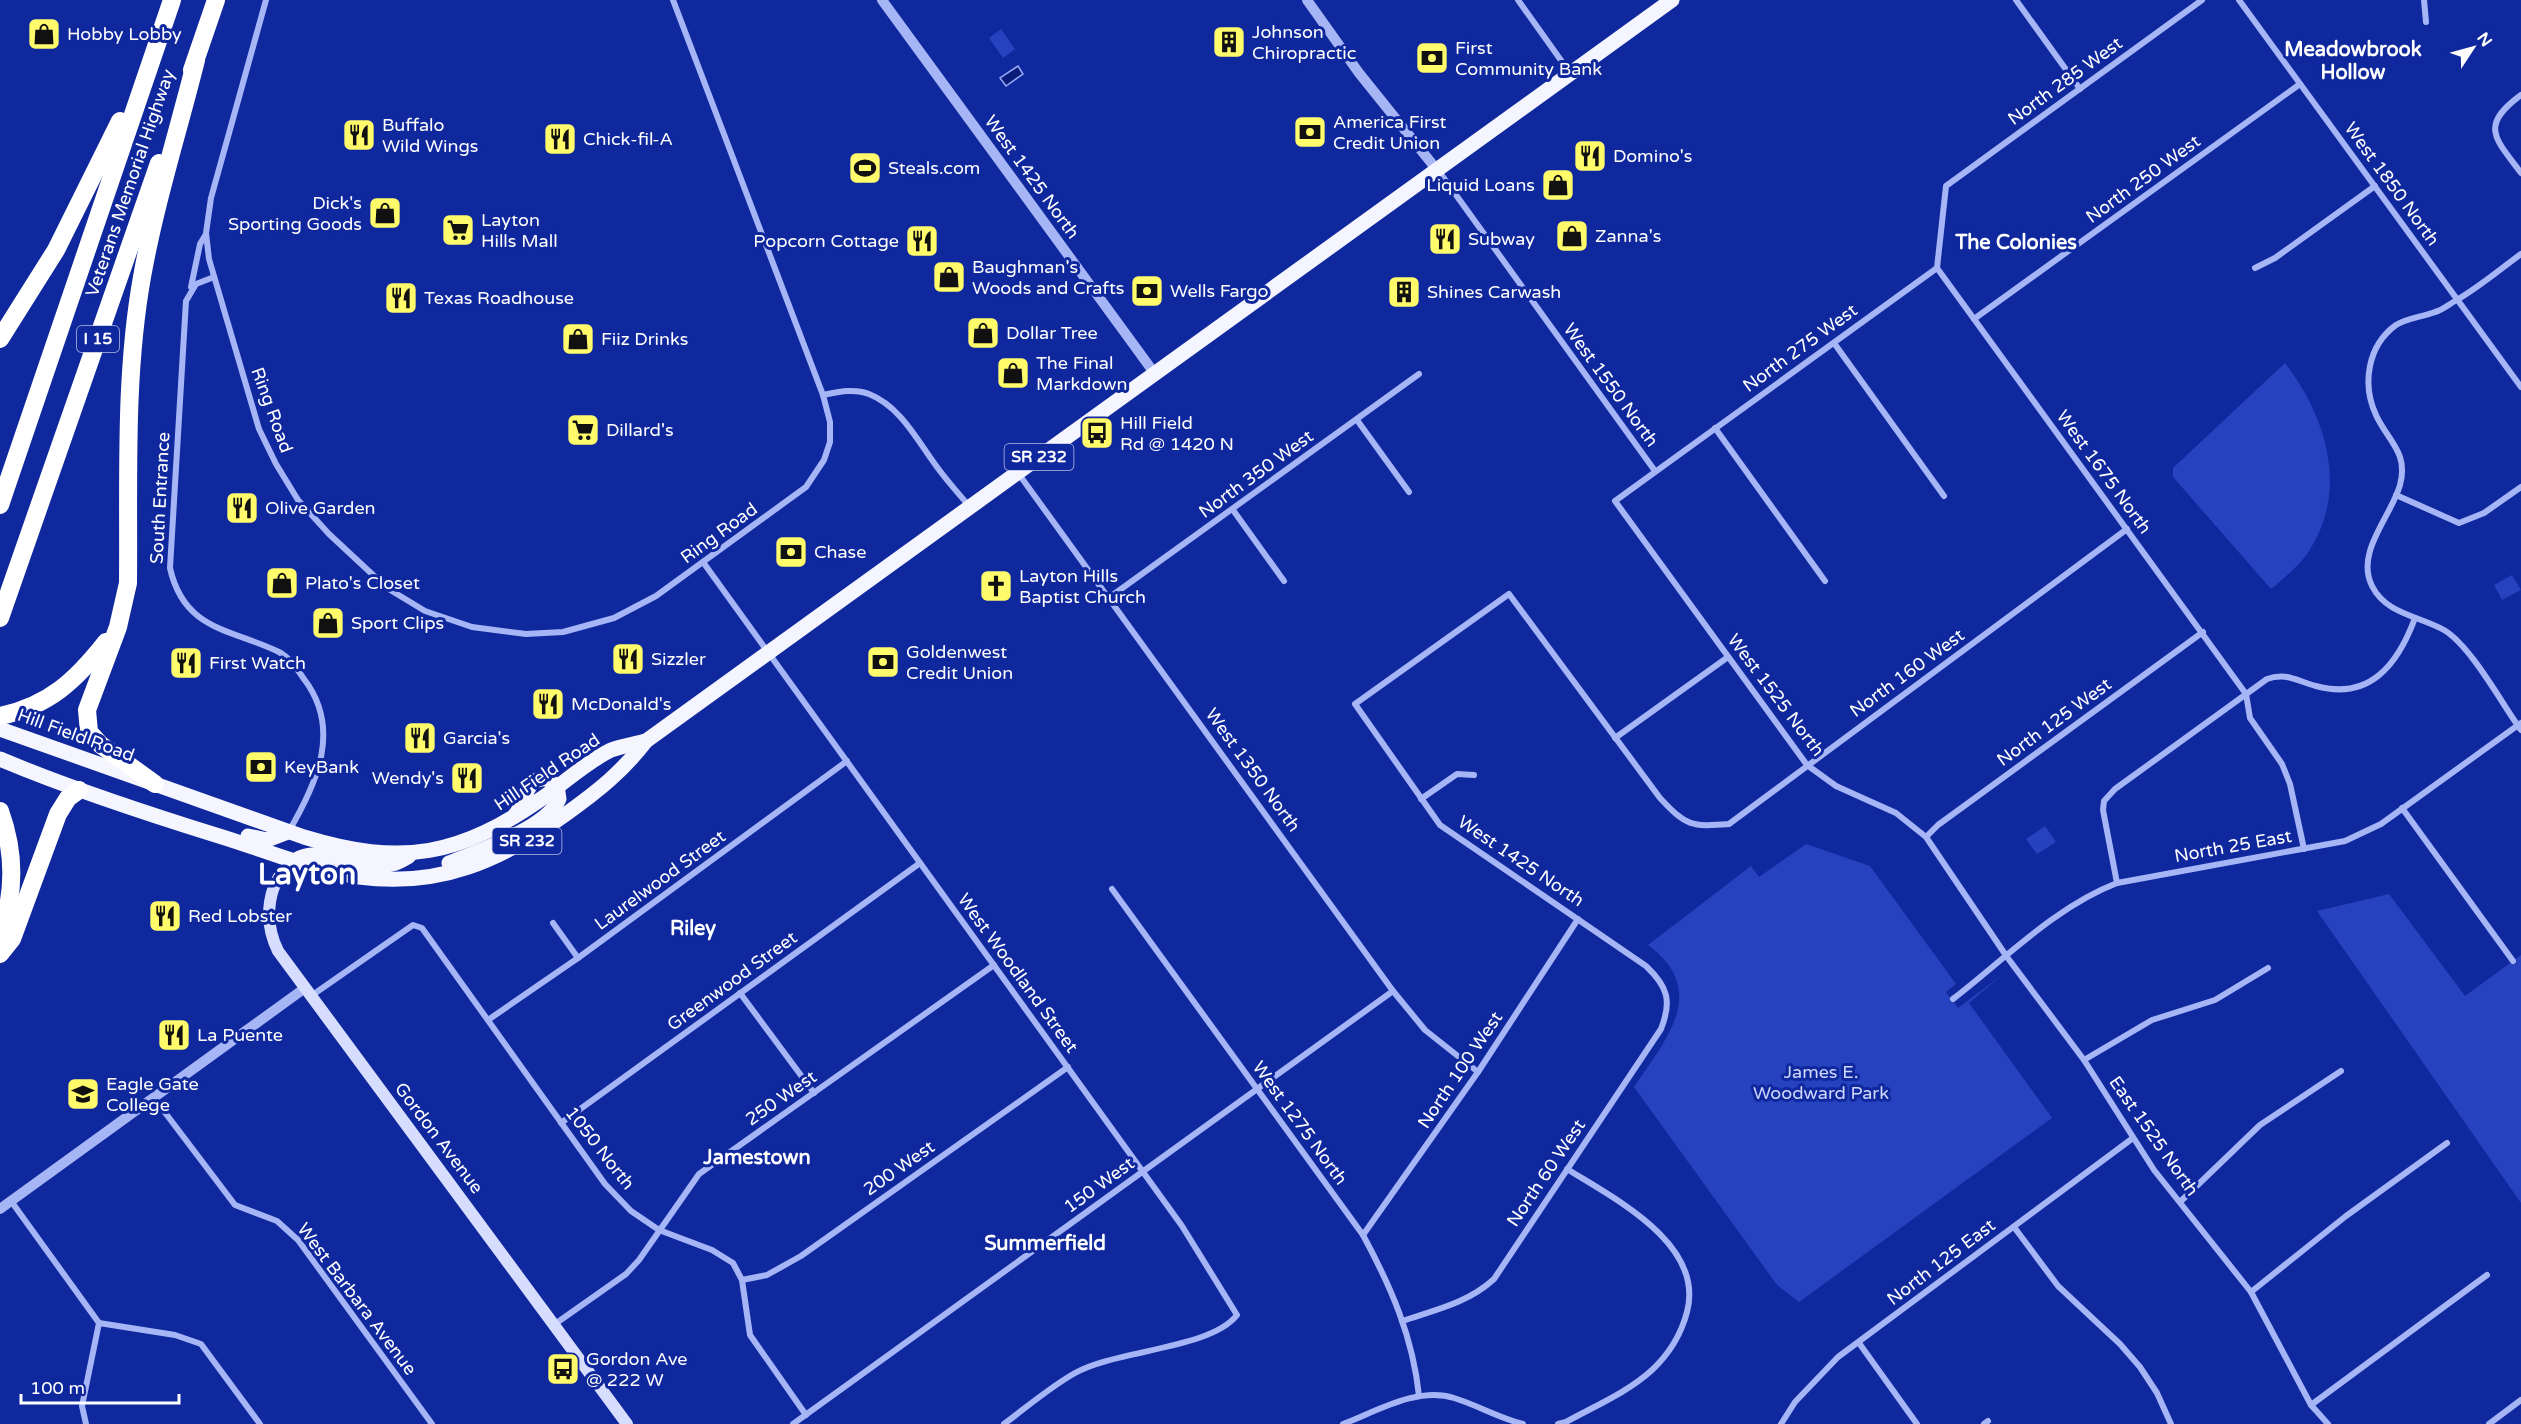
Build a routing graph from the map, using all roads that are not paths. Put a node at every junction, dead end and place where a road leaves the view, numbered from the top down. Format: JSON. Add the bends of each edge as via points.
{"nodes":[{"id":1,"x":172,"y":0,"type":"edge"},
{"id":2,"x":216,"y":0,"type":"edge"},
{"id":3,"x":266,"y":0,"type":"edge"},
{"id":4,"x":673,"y":0,"type":"edge"},
{"id":5,"x":882,"y":0,"type":"edge"},
{"id":6,"x":1307,"y":0,"type":"edge"},
{"id":7,"x":1518,"y":0,"type":"edge"},
{"id":8,"x":1672,"y":0,"type":"edge"},
{"id":9,"x":2016,"y":0,"type":"edge"},
{"id":10,"x":2202,"y":0,"type":"edge"},
{"id":11,"x":2239,"y":0,"type":"edge"},
{"id":12,"x":2424,"y":0,"type":"edge"},
{"id":13,"x":2426,"y":22,"type":"dead end"},
{"id":14,"x":150,"y":60,"type":"junction"},
{"id":15,"x":196,"y":60,"type":"junction"},
{"id":16,"x":1571,"y":74,"type":"junction"},
{"id":17,"x":2300,"y":84,"type":"junction"},
{"id":18,"x":2080,"y":89,"type":"junction"},
{"id":19,"x":2521,"y":95,"type":"edge"},
{"id":20,"x":1437,"y":170,"type":"junction"},
{"id":21,"x":2521,"y":173,"type":"edge"},
{"id":22,"x":2375,"y":186,"type":"junction"},
{"id":23,"x":206,"y":233,"type":"junction"},
{"id":24,"x":2521,"y":254,"type":"edge"},
{"id":25,"x":1937,"y":268,"type":"junction"},
{"id":26,"x":2255,"y":268,"type":"dead end"},
{"id":27,"x":214,"y":277,"type":"junction"},
{"id":28,"x":191,"y":289,"type":"junction"},
{"id":29,"x":2458,"y":300,"type":"junction"},
{"id":30,"x":1974,"y":319,"type":"junction"},
{"id":31,"x":0,"y":339,"type":"edge"},
{"id":32,"x":1834,"y":343,"type":"junction"},
{"id":33,"x":1155,"y":374,"type":"junction"},
{"id":34,"x":1419,"y":374,"type":"dead end"},
{"id":35,"x":2521,"y":387,"type":"edge"},
{"id":36,"x":824,"y":396,"type":"junction"},
{"id":37,"x":1357,"y":420,"type":"junction"},
{"id":38,"x":1715,"y":428,"type":"junction"},
{"id":39,"x":1655,"y":471,"type":"junction"},
{"id":40,"x":1018,"y":473,"type":"junction"},
{"id":41,"x":2521,"y":488,"type":"edge"},
{"id":42,"x":1409,"y":492,"type":"dead end"},
{"id":43,"x":2396,"y":495,"type":"junction"},
{"id":44,"x":1944,"y":496,"type":"dead end"},
{"id":45,"x":1615,"y":501,"type":"joint"},
{"id":46,"x":0,"y":505,"type":"edge"},
{"id":47,"x":970,"y":506,"type":"junction"},
{"id":48,"x":1233,"y":510,"type":"junction"},
{"id":49,"x":2127,"y":529,"type":"junction"},
{"id":50,"x":703,"y":562,"type":"junction"},
{"id":51,"x":1284,"y":581,"type":"dead end"},
{"id":52,"x":1825,"y":581,"type":"dead end"},
{"id":53,"x":1110,"y":597,"type":"junction"},
{"id":54,"x":0,"y":618,"type":"edge"},
{"id":55,"x":2415,"y":618,"type":"junction"},
{"id":56,"x":118,"y":627,"type":"junction"},
{"id":57,"x":2203,"y":632,"type":"junction"},
{"id":58,"x":768,"y":653,"type":"junction"},
{"id":59,"x":1728,"y":657,"type":"junction"},
{"id":60,"x":2246,"y":694,"type":"junction"},
{"id":61,"x":0,"y":716,"type":"edge"},
{"id":62,"x":2520,"y":726,"type":"edge"},
{"id":63,"x":0,"y":729,"type":"edge"},
{"id":64,"x":1615,"y":738,"type":"junction"},
{"id":65,"x":646,"y":741,"type":"junction"},
{"id":66,"x":0,"y":759,"type":"edge"},
{"id":67,"x":847,"y":761,"type":"junction"},
{"id":68,"x":1807,"y":765,"type":"junction"},
{"id":69,"x":1474,"y":775,"type":"dead end"},
{"id":70,"x":155,"y":784,"type":"junction"},
{"id":71,"x":558,"y":787,"type":"junction"},
{"id":72,"x":79,"y":790,"type":"junction"},
{"id":73,"x":1421,"y":799,"type":"junction"},
{"id":74,"x":2403,"y":808,"type":"junction"},
{"id":75,"x":0,"y":811,"type":"edge"},
{"id":76,"x":158,"y":817,"type":"junction"},
{"id":77,"x":288,"y":832,"type":"junction"},
{"id":78,"x":1926,"y":837,"type":"junction"},
{"id":79,"x":2304,"y":849,"type":"junction"},
{"id":80,"x":417,"y":852,"type":"junction"},
{"id":81,"x":294,"y":862,"type":"junction"},
{"id":82,"x":920,"y":863,"type":"junction"},
{"id":83,"x":413,"y":878,"type":"junction"},
{"id":84,"x":2117,"y":883,"type":"junction"},
{"id":85,"x":1112,"y":889,"type":"dead end"},
{"id":86,"x":1969,"y":898,"type":"joint"},
{"id":87,"x":1578,"y":919,"type":"junction"},
{"id":88,"x":553,"y":923,"type":"dead end"},
{"id":89,"x":0,"y":935,"type":"edge"},
{"id":90,"x":0,"y":954,"type":"edge"},
{"id":91,"x":2007,"y":957,"type":"junction"},
{"id":92,"x":578,"y":958,"type":"junction"},
{"id":93,"x":2513,"y":961,"type":"dead end"},
{"id":94,"x":994,"y":965,"type":"junction"},
{"id":95,"x":2268,"y":968,"type":"dead end"},
{"id":96,"x":1393,"y":991,"type":"junction"},
{"id":97,"x":308,"y":992,"type":"junction"},
{"id":98,"x":740,"y":993,"type":"junction"},
{"id":99,"x":1666,"y":995,"type":"joint"},
{"id":100,"x":1953,"y":999,"type":"dead end"},
{"id":101,"x":488,"y":1020,"type":"junction"},
{"id":102,"x":2084,"y":1060,"type":"junction"},
{"id":103,"x":1068,"y":1067,"type":"junction"},
{"id":104,"x":2341,"y":1071,"type":"dead end"},
{"id":105,"x":1478,"y":1072,"type":"junction"},
{"id":106,"x":1257,"y":1089,"type":"junction"},
{"id":107,"x":814,"y":1093,"type":"junction"},
{"id":108,"x":154,"y":1098,"type":"junction"},
{"id":109,"x":561,"y":1123,"type":"junction"},
{"id":110,"x":2133,"y":1138,"type":"junction"},
{"id":111,"x":2447,"y":1143,"type":"dead end"},
{"id":112,"x":1567,"y":1169,"type":"junction"},
{"id":113,"x":1144,"y":1172,"type":"junction"},
{"id":114,"x":11,"y":1201,"type":"junction"},
{"id":115,"x":2180,"y":1202,"type":"junction"},
{"id":116,"x":0,"y":1209,"type":"edge"},
{"id":117,"x":2014,"y":1227,"type":"junction"},
{"id":118,"x":659,"y":1230,"type":"junction"},
{"id":119,"x":1363,"y":1235,"type":"junction"},
{"id":120,"x":2487,"y":1275,"type":"dead end"},
{"id":121,"x":742,"y":1280,"type":"junction"},
{"id":122,"x":2251,"y":1292,"type":"junction"},
{"id":123,"x":1402,"y":1321,"type":"junction"},
{"id":124,"x":99,"y":1323,"type":"junction"},
{"id":125,"x":555,"y":1324,"type":"junction"},
{"id":126,"x":1858,"y":1343,"type":"junction"},
{"id":127,"x":1419,"y":1396,"type":"junction"},
{"id":128,"x":2521,"y":1400,"type":"edge"},
{"id":129,"x":2311,"y":1405,"type":"junction"},
{"id":130,"x":806,"y":1415,"type":"junction"},
{"id":131,"x":1566,"y":1423,"type":"edge"},
{"id":132,"x":86,"y":1424,"type":"edge"},
{"id":133,"x":260,"y":1424,"type":"edge"},
{"id":134,"x":432,"y":1424,"type":"edge"},
{"id":135,"x":627,"y":1424,"type":"edge"},
{"id":136,"x":793,"y":1424,"type":"edge"},
{"id":137,"x":1004,"y":1424,"type":"edge"},
{"id":138,"x":1343,"y":1424,"type":"edge"},
{"id":139,"x":1523,"y":1424,"type":"edge"},
{"id":140,"x":1558,"y":1424,"type":"edge"},
{"id":141,"x":1781,"y":1424,"type":"edge"},
{"id":142,"x":1917,"y":1424,"type":"edge"},
{"id":143,"x":2171,"y":1424,"type":"edge"},
{"id":144,"x":2328,"y":1424,"type":"edge"},
{"id":145,"x":2489,"y":1424,"type":"edge"}],
"edges":[{"from":1,"to":14,"type":"highway","name":"Veterans Memorial Highway","number":"I 15"},
{"from":2,"to":15,"type":"highway","name":"Veterans Memorial Highway","number":"I 15"},
{"from":3,"to":23,"type":"street","name":"Ring Road","via":[[211,198]]},
{"from":4,"to":36,"type":"street","name":"Ring Road"},
{"from":5,"to":33,"type":"street","name":"West 1425 North"},
{"from":6,"to":20,"type":"street","via":[[1359,73]]},
{"from":7,"to":16,"type":"street"},
{"from":8,"to":16,"type":"main road","number":"SR 232"},
{"from":9,"to":18,"type":"street"},
{"from":10,"to":18,"type":"street","name":"North 285 West"},
{"from":11,"to":17,"type":"street","name":"West 1850 North"},
{"from":12,"to":13,"type":"street"},
{"from":14,"to":31,"type":"highway","via":[[56,250]]},
{"from":14,"to":46,"type":"highway","name":"Veterans Memorial Highway","number":"I 15"},
{"from":15,"to":54,"type":"highway","name":"Veterans Memorial Highway","number":"I 15"},
{"from":15,"to":56,"type":"highway","via":[[142,276],[130,393],[128,583]]},
{"from":16,"to":20,"type":"main road","number":"SR 232"},
{"from":17,"to":22,"type":"street","name":"West 1850 North"},
{"from":17,"to":30,"type":"street","name":"North 250 West"},
{"from":18,"to":25,"type":"street","name":"North 285 West","via":[[1946,186]]},
{"from":19,"to":21,"type":"street","via":[[2504,108],[2494,123],[2496,139]]},
{"from":20,"to":33,"type":"main road","number":"SR 232"},
{"from":20,"to":39,"type":"street","name":"West 1550 North"},
{"from":22,"to":26,"type":"street","via":[[2275,258]]},
{"from":22,"to":29,"type":"street","name":"West 1850 North"},
{"from":23,"to":27,"type":"street","name":"Ring Road"},
{"from":23,"to":28,"type":"street","name":"South Entrance"},
{"from":24,"to":29,"type":"street"},
{"from":25,"to":30,"type":"street","name":"West 1675 North"},
{"from":25,"to":32,"type":"street","name":"North 275 West"},
{"from":27,"to":28,"type":"street"},
{"from":27,"to":50,"type":"street","name":"Ring Road","via":[[259,429],[287,484],[341,546],[381,583],[411,603],[450,621],[479,628],[515,634],[554,633],[630,610]]},
{"from":28,"to":77,"type":"street","name":"South Entrance","via":[[185,308],[170,568],[180,595],[200,619],[217,630],[283,655],[318,701],[324,752]]},
{"from":29,"to":35,"type":"street","name":"West 1850 North"},
{"from":29,"to":43,"type":"street","via":[[2397,325],[2381,340],[2371,362],[2367,380],[2370,400],[2402,461]]},
{"from":30,"to":49,"type":"street","name":"West 1675 North"},
{"from":32,"to":38,"type":"street","name":"North 275 West"},
{"from":32,"to":44,"type":"street"},
{"from":33,"to":40,"type":"main road","number":"SR 232"},
{"from":34,"to":37,"type":"street","name":"North 350 West"},
{"from":36,"to":47,"type":"street","via":[[859,391],[885,404],[912,430]]},
{"from":36,"to":50,"type":"street","name":"Ring Road","via":[[830,442],[813,479]]},
{"from":37,"to":42,"type":"street"},
{"from":37,"to":48,"type":"street","name":"North 350 West"},
{"from":38,"to":39,"type":"street","name":"North 275 West"},
{"from":38,"to":52,"type":"street"},
{"from":39,"to":45,"type":"street","name":"North 275 West"},
{"from":40,"to":47,"type":"main road","number":"SR 232"},
{"from":40,"to":53,"type":"street","name":"West 1350 North"},
{"from":41,"to":43,"type":"street","via":[[2484,513],[2459,523]]},
{"from":43,"to":55,"type":"street","via":[[2369,553],[2367,570],[2380,599]]},
{"from":45,"to":59,"type":"street","name":"West 1525 North"},
{"from":47,"to":58,"type":"main road","number":"SR 232"},
{"from":48,"to":51,"type":"street"},
{"from":48,"to":53,"type":"street","name":"North 350 West"},
{"from":49,"to":57,"type":"street","name":"West 1675 North"},
{"from":49,"to":68,"type":"street","name":"North 160 West"},
{"from":50,"to":58,"type":"street","name":"West Woodland Street"},
{"from":53,"to":96,"type":"street","name":"West 1350 North"},
{"from":55,"to":60,"type":"street","via":[[2397,659],[2388,670],[2360,686],[2341,691],[2278,675]]},
{"from":55,"to":62,"type":"street","via":[[2445,631],[2465,649]]},
{"from":56,"to":61,"type":"highway","via":[[81,674],[59,692]]},
{"from":56,"to":70,"type":"highway","via":[[87,710],[89,732]]},
{"from":57,"to":60,"type":"street","name":"West 1675 North"},
{"from":57,"to":78,"type":"street","name":"North 125 West"},
{"from":58,"to":65,"type":"main road","number":"SR 232"},
{"from":58,"to":67,"type":"street","name":"West Woodland Street"},
{"from":59,"to":64,"type":"street"},
{"from":59,"to":68,"type":"street","name":"West 1525 North"},
{"from":60,"to":79,"type":"street","via":[[2250,718],[2282,764],[2290,784]]},
{"from":60,"to":84,"type":"street","via":[[2104,801]]},
{"from":62,"to":74,"type":"street","name":"North 25 East"},
{"from":63,"to":70,"type":"main road","name":"Hill Field Road","number":"SR 232"},
{"from":64,"to":68,"type":"street","name":"North 160 West","via":[[1659,798],[1680,819],[1700,826],[1729,824]]},
{"from":64,"to":73,"type":"street","name":"West 1425 North","via":[[1509,594],[1354,704]]},
{"from":65,"to":71,"type":"main road","name":"Hill Field Road","number":"SR 232","via":[[611,750]]},
{"from":65,"to":83,"type":"main road","number":"SR 232","via":[[624,769],[518,846],[474,866]]},
{"from":66,"to":72,"type":"main road","number":"SR 232"},
{"from":67,"to":82,"type":"street","name":"West Woodland Street"},
{"from":67,"to":92,"type":"street","name":"Laurelwood Street"},
{"from":68,"to":78,"type":"street","name":"West 1525 North","via":[[1836,786],[1896,813]]},
{"from":69,"to":73,"type":"street","via":[[1457,774]]},
{"from":70,"to":77,"type":"main road","name":"Hill Field Road","number":"SR 232"},
{"from":71,"to":80,"type":"main road","name":"Hill Field Road","number":"SR 232","via":[[508,822],[466,842]]},
{"from":71,"to":83,"type":"main road","via":[[556,806],[520,832],[484,851]]},
{"from":72,"to":76,"type":"main road","number":"SR 232"},
{"from":72,"to":90,"type":"highway","via":[[68,798],[58,814],[12,939]]},
{"from":73,"to":87,"type":"street","name":"West 1425 North","via":[[1440,825]]},
{"from":74,"to":79,"type":"street","name":"North 25 East","via":[[2381,824],[2345,841]]},
{"from":74,"to":93,"type":"street"},
{"from":75,"to":89,"type":"highway","via":[[12,874]]},
{"from":76,"to":77,"type":"main road","via":[[205,822],[261,840]]},
{"from":76,"to":81,"type":"main road","number":"SR 232"},
{"from":77,"to":80,"type":"main road","name":"Hill Field Road","number":"SR 232","via":[[361,852]]},
{"from":78,"to":86,"type":"street","name":"West 1525 North"},
{"from":79,"to":84,"type":"street","name":"North 25 East"},
{"from":80,"to":81,"type":"main road","via":[[391,865],[311,853]]},
{"from":81,"to":83,"type":"main road","number":"SR 232","via":[[360,877]]},
{"from":81,"to":97,"type":"main road","name":"Gordon Avenue","via":[[276,883],[269,923],[279,952]]},
{"from":82,"to":94,"type":"street","name":"West Woodland Street"},
{"from":82,"to":98,"type":"street","name":"Greenwood Street"},
{"from":84,"to":91,"type":"street","name":"North 25 East","via":[[2075,903]]},
{"from":85,"to":106,"type":"street","name":"West 1275 North"},
{"from":86,"to":91,"type":"street","name":"East 1525 North"},
{"from":87,"to":99,"type":"street","name":"West 1425 North","via":[[1646,966],[1658,978]]},
{"from":87,"to":105,"type":"street","name":"North 100 West"},
{"from":88,"to":92,"type":"street"},
{"from":91,"to":100,"type":"street","name":"North 25 East"},
{"from":91,"to":102,"type":"street","name":"East 1525 North"},
{"from":92,"to":101,"type":"street","name":"Laurelwood Street"},
{"from":94,"to":103,"type":"street","name":"West Woodland Street"},
{"from":94,"to":107,"type":"street","name":"250 West"},
{"from":95,"to":102,"type":"street","via":[[2215,1000],[2152,1020]]},
{"from":96,"to":105,"type":"street","name":"West 1350 North","via":[[1425,1030]]},
{"from":96,"to":106,"type":"street","name":"150 West"},
{"from":97,"to":101,"type":"street","name":"1050 North","via":[[413,925],[422,928]]},
{"from":97,"to":108,"type":"street"},
{"from":97,"to":125,"type":"main road","name":"Gordon Avenue"},
{"from":98,"to":107,"type":"street"},
{"from":98,"to":109,"type":"street","name":"Greenwood Street"},
{"from":99,"to":112,"type":"street","name":"North 60 West","via":[[1668,1010],[1660,1029]]},
{"from":101,"to":109,"type":"street","name":"1050 North"},
{"from":102,"to":110,"type":"street","name":"East 1525 North"},
{"from":103,"to":113,"type":"street","name":"West Woodland Street"},
{"from":103,"to":121,"type":"street","name":"200 West","via":[[801,1256],[767,1275]]},
{"from":104,"to":115,"type":"street","via":[[2260,1125]]},
{"from":105,"to":119,"type":"street","name":"North 100 West"},
{"from":106,"to":113,"type":"street","name":"150 West"},
{"from":106,"to":119,"type":"street","name":"West 1275 North"},
{"from":107,"to":118,"type":"street","name":"250 West","via":[[699,1174]]},
{"from":108,"to":114,"type":"street"},
{"from":108,"to":134,"type":"street","name":"West Barbara Avenue","via":[[235,1205],[277,1221],[298,1240]]},
{"from":109,"to":118,"type":"street","name":"1050 North","via":[[605,1184],[631,1211]]},
{"from":110,"to":115,"type":"street","name":"East 1525 North"},
{"from":110,"to":117,"type":"street","name":"North 125 East"},
{"from":111,"to":122,"type":"street","via":[[2346,1216]]},
{"from":112,"to":123,"type":"street","name":"North 60 West","via":[[1494,1279],[1481,1291]]},
{"from":112,"to":131,"type":"street","via":[[1629,1208],[1675,1252],[1688,1274],[1691,1297],[1684,1326],[1651,1371]]},
{"from":113,"to":130,"type":"street","name":"150 West"},
{"from":113,"to":137,"type":"street","name":"West Woodland Street","via":[[1237,1315],[1229,1326],[1075,1372]]},
{"from":114,"to":116,"type":"street"},
{"from":114,"to":124,"type":"street"},
{"from":115,"to":122,"type":"street","name":"East 1525 North"},
{"from":117,"to":126,"type":"street","name":"North 125 East"},
{"from":117,"to":143,"type":"street","via":[[2058,1286],[2140,1367]]},
{"from":118,"to":121,"type":"street","name":"1050 North","via":[[712,1250],[733,1263]]},
{"from":118,"to":125,"type":"street","name":"250 West","via":[[626,1274]]},
{"from":119,"to":123,"type":"street","name":"West 1275 North","via":[[1391,1287]]},
{"from":120,"to":129,"type":"street"},
{"from":121,"to":130,"type":"street","via":[[750,1335]]},
{"from":122,"to":129,"type":"street","name":"East 1525 North"},
{"from":123,"to":127,"type":"street","name":"West 1275 North","via":[[1415,1359]]},
{"from":124,"to":132,"type":"street","via":[[82,1406]]},
{"from":124,"to":133,"type":"street","via":[[175,1335],[201,1344]]},
{"from":125,"to":135,"type":"main road","name":"Gordon Avenue"},
{"from":126,"to":141,"type":"street","name":"North 125 East","via":[[1838,1357],[1795,1402]]},
{"from":126,"to":142,"type":"street"},
{"from":127,"to":138,"type":"street"},
{"from":127,"to":139,"type":"street","via":[[1451,1397]]},
{"from":128,"to":145,"type":"street"},
{"from":129,"to":144,"type":"street","name":"East 1525 North"},
{"from":130,"to":136,"type":"street","name":"150 West"},
{"from":131,"to":140,"type":"street"}]}
